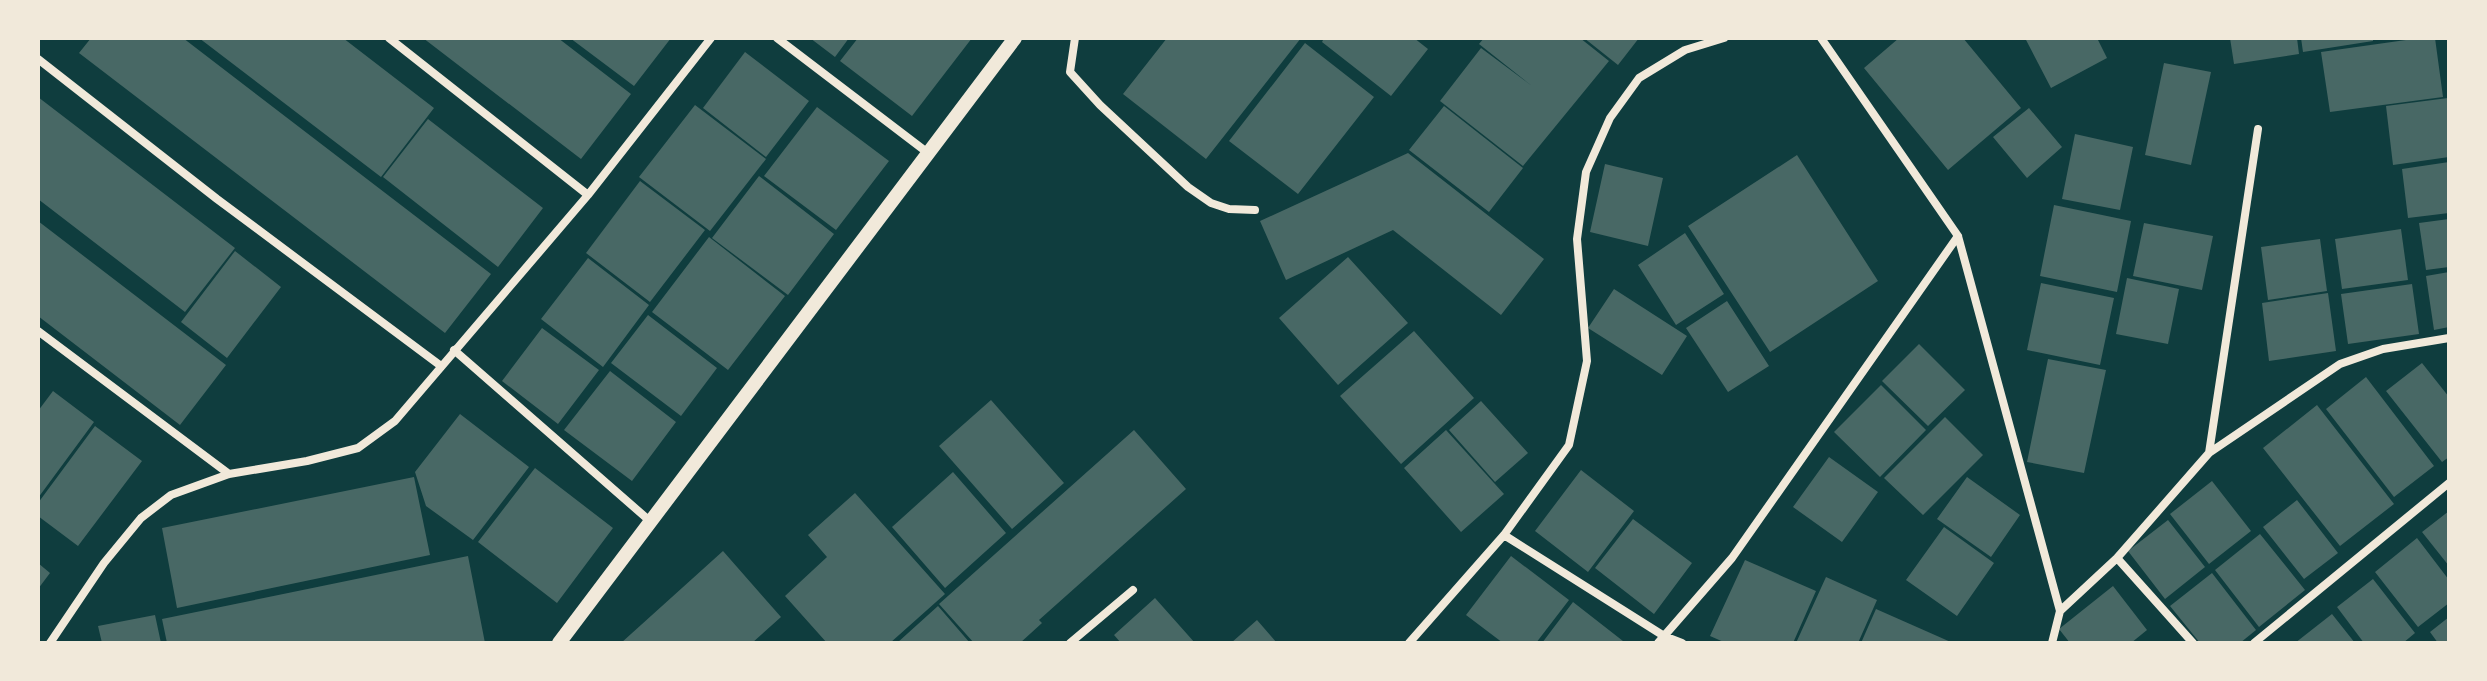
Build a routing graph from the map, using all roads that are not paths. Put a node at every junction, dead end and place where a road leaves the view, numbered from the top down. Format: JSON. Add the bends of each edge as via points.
{"nodes":[{"id":1,"x":389,"y":38,"type":"edge"},
{"id":2,"x":711,"y":38,"type":"edge"},
{"id":3,"x":777,"y":38,"type":"edge"},
{"id":4,"x":1015,"y":38,"type":"edge"},
{"id":5,"x":1075,"y":38,"type":"edge"},
{"id":6,"x":1724,"y":38,"type":"edge"},
{"id":7,"x":1821,"y":38,"type":"edge"},
{"id":8,"x":38,"y":59,"type":"edge"},
{"id":9,"x":2258,"y":129,"type":"dead end"},
{"id":10,"x":928,"y":153,"type":"junction"},
{"id":11,"x":588,"y":195,"type":"junction"},
{"id":12,"x":1255,"y":210,"type":"dead end"},
{"id":13,"x":1958,"y":236,"type":"junction"},
{"id":14,"x":38,"y":331,"type":"edge"},
{"id":15,"x":2449,"y":338,"type":"edge"},
{"id":16,"x":454,"y":350,"type":"junction"},
{"id":17,"x":441,"y":366,"type":"junction"},
{"id":18,"x":2209,"y":453,"type":"junction"},
{"id":19,"x":229,"y":474,"type":"junction"},
{"id":20,"x":2449,"y":483,"type":"edge"},
{"id":21,"x":651,"y":522,"type":"junction"},
{"id":22,"x":1504,"y":535,"type":"junction"},
{"id":23,"x":2117,"y":558,"type":"junction"},
{"id":24,"x":1133,"y":590,"type":"dead end"},
{"id":25,"x":2060,"y":611,"type":"junction"},
{"id":26,"x":1661,"y":640,"type":"edge"},
{"id":27,"x":50,"y":643,"type":"edge"},
{"id":28,"x":559,"y":643,"type":"edge"},
{"id":29,"x":1070,"y":643,"type":"edge"},
{"id":30,"x":1409,"y":643,"type":"edge"},
{"id":31,"x":1682,"y":643,"type":"edge"},
{"id":32,"x":2052,"y":643,"type":"edge"},
{"id":33,"x":2193,"y":643,"type":"edge"},
{"id":34,"x":2254,"y":643,"type":"edge"}],
"edges":[{"from":1,"to":11,"type":"street"},
{"from":2,"to":11,"type":"street"},
{"from":3,"to":10,"type":"street"},
{"from":4,"to":10,"type":"street"},
{"from":5,"to":12,"type":"street","via":[[1070,72],[1100,105],[1211,203]]},
{"from":6,"to":22,"type":"street","via":[[1685,50],[1639,78],[1610,118],[1586,172],[1577,239],[1587,361],[1569,445]]},
{"from":7,"to":13,"type":"street"},
{"from":8,"to":17,"type":"street"},
{"from":9,"to":18,"type":"street"},
{"from":10,"to":21,"type":"street"},
{"from":11,"to":16,"type":"street"},
{"from":13,"to":25,"type":"street"},
{"from":13,"to":26,"type":"street","via":[[1732,558]]},
{"from":14,"to":19,"type":"street"},
{"from":15,"to":18,"type":"street","via":[[2383,349],[2340,364]]},
{"from":16,"to":17,"type":"street"},
{"from":16,"to":21,"type":"street"},
{"from":17,"to":19,"type":"street","via":[[395,421],[358,448]]},
{"from":18,"to":23,"type":"street"},
{"from":19,"to":27,"type":"street","via":[[171,495],[141,518]]},
{"from":20,"to":34,"type":"street"},
{"from":21,"to":28,"type":"street"},
{"from":22,"to":26,"type":"street"},
{"from":22,"to":30,"type":"street"},
{"from":23,"to":25,"type":"street"},
{"from":23,"to":33,"type":"street"},
{"from":24,"to":29,"type":"street"},
{"from":25,"to":32,"type":"street"},
{"from":26,"to":31,"type":"street"}]}
